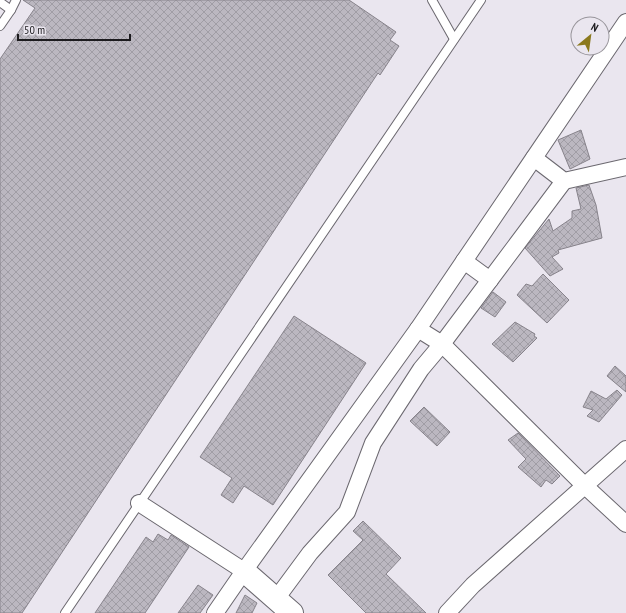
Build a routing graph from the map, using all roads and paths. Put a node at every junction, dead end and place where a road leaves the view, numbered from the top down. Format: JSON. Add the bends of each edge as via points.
{"nodes":[{"id":1,"x":16,"y":0,"type":"edge"},
{"id":2,"x":432,"y":0,"type":"edge"},
{"id":3,"x":480,"y":0,"type":"edge"},
{"id":4,"x":0,"y":2,"type":"edge"},
{"id":5,"x":11,"y":10,"type":"junction"},
{"id":6,"x":626,"y":22,"type":"edge"},
{"id":7,"x":0,"y":26,"type":"edge"},
{"id":8,"x":454,"y":39,"type":"junction"},
{"id":9,"x":534,"y":158,"type":"junction"},
{"id":10,"x":626,"y":167,"type":"edge"},
{"id":11,"x":564,"y":181,"type":"junction"},
{"id":12,"x":464,"y":261,"type":"junction"},
{"id":13,"x":490,"y":280,"type":"junction"},
{"id":14,"x":418,"y":329,"type":"junction"},
{"id":15,"x":442,"y":344,"type":"junction"},
{"id":16,"x":400,"y":353,"type":"junction"},
{"id":17,"x":421,"y":369,"type":"junction"},
{"id":18,"x":626,"y":449,"type":"edge"},
{"id":19,"x":584,"y":486,"type":"junction"},
{"id":20,"x":139,"y":503,"type":"junction"},
{"id":21,"x":626,"y":524,"type":"edge"},
{"id":22,"x":244,"y":571,"type":"junction"},
{"id":23,"x":282,"y":607,"type":"edge"},
{"id":24,"x":65,"y":613,"type":"edge"},
{"id":25,"x":215,"y":613,"type":"edge"},
{"id":26,"x":447,"y":613,"type":"edge"}],
"edges":[{"from":1,"to":5,"type":"lane"},
{"from":2,"to":8,"type":"lane"},
{"from":3,"to":8,"type":"lane"},
{"from":4,"to":5,"type":"lane"},
{"from":5,"to":7,"type":"lane"},
{"from":6,"to":9,"type":"street"},
{"from":8,"to":20,"type":"lane"},
{"from":9,"to":11,"type":"street"},
{"from":9,"to":12,"type":"street"},
{"from":10,"to":11,"type":"street"},
{"from":11,"to":13,"type":"street"},
{"from":12,"to":13,"type":"street"},
{"from":12,"to":14,"type":"street"},
{"from":13,"to":15,"type":"street"},
{"from":14,"to":15,"type":"street"},
{"from":14,"to":16,"type":"street"},
{"from":15,"to":17,"type":"street"},
{"from":15,"to":19,"type":"street"},
{"from":16,"to":17,"type":"street"},
{"from":16,"to":22,"type":"street"},
{"from":17,"to":23,"type":"street","via":[[373,443],[347,512],[310,553]]},
{"from":18,"to":19,"type":"street"},
{"from":19,"to":21,"type":"street"},
{"from":19,"to":26,"type":"street","via":[[473,585]]},
{"from":20,"to":22,"type":"street"},
{"from":20,"to":24,"type":"lane"},
{"from":22,"to":23,"type":"street"},
{"from":22,"to":25,"type":"street"}]}
